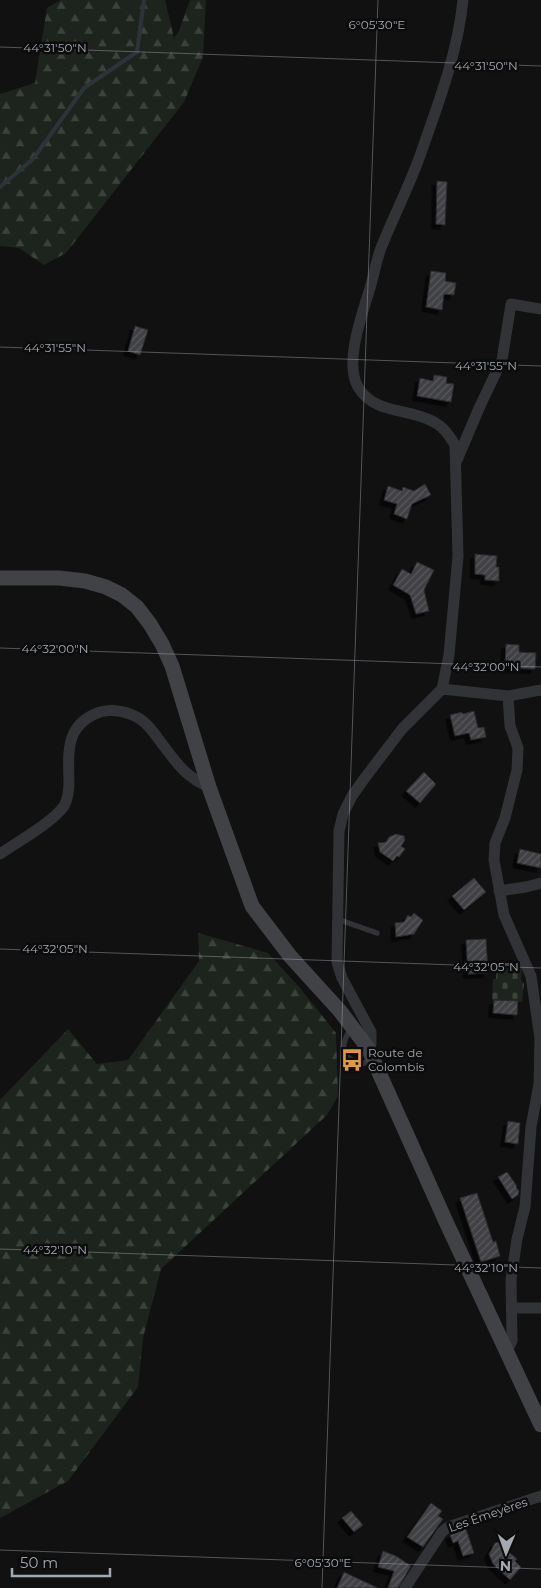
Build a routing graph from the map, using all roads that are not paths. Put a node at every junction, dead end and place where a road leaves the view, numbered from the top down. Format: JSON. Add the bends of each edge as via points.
{"nodes":[{"id":1,"x":463,"y":0,"type":"edge"},
{"id":2,"x":541,"y":308,"type":"edge"},
{"id":3,"x":456,"y":462,"type":"junction"},
{"id":4,"x":0,"y":578,"type":"edge"},
{"id":5,"x":442,"y":689,"type":"junction"},
{"id":6,"x":541,"y":690,"type":"edge"},
{"id":7,"x":508,"y":696,"type":"junction"},
{"id":8,"x":209,"y":788,"type":"junction"},
{"id":9,"x":0,"y":854,"type":"edge"},
{"id":10,"x":541,"y":884,"type":"edge"},
{"id":11,"x":499,"y":891,"type":"junction"},
{"id":12,"x":337,"y":919,"type":"junction"},
{"id":13,"x":377,"y":933,"type":"dead end"},
{"id":14,"x":353,"y":1027,"type":"junction"},
{"id":15,"x":540,"y":1037,"type":"edge"},
{"id":16,"x":371,"y":1054,"type":"junction"},
{"id":17,"x":536,"y":1129,"type":"edge"},
{"id":18,"x":512,"y":1308,"type":"junction"},
{"id":19,"x":541,"y":1308,"type":"edge"},
{"id":20,"x":507,"y":1351,"type":"junction"},
{"id":21,"x":541,"y":1425,"type":"edge"},
{"id":22,"x":541,"y":1496,"type":"edge"},
{"id":23,"x":405,"y":1588,"type":"edge"}],
"edges":[{"from":1,"to":3,"type":"street","via":[[445,82],[422,152],[380,250],[353,361],[354,378],[365,398],[374,404],[432,421],[446,431],[455,445]]},
{"from":2,"to":3,"type":"street","via":[[511,304],[502,360]]},
{"from":3,"to":5,"type":"street","via":[[458,556],[449,655]]},
{"from":4,"to":8,"type":"street","via":[[84,581],[106,587],[137,607],[162,644],[172,666]]},
{"from":5,"to":7,"type":"street"},
{"from":5,"to":12,"type":"street","via":[[402,729],[352,796],[343,814],[339,830]]},
{"from":6,"to":7,"type":"street"},
{"from":7,"to":11,"type":"street","via":[[510,726],[518,755],[507,810],[495,843]]},
{"from":8,"to":9,"type":"street","via":[[194,781],[140,719],[126,712],[107,710],[78,725],[70,741],[69,790],[64,806]]},
{"from":8,"to":14,"type":"street","via":[[252,906],[266,928]]},
{"from":10,"to":11,"type":"street"},
{"from":11,"to":15,"type":"street","via":[[504,915],[531,976]]},
{"from":12,"to":13,"type":"lane"},
{"from":12,"to":16,"type":"street","via":[[337,962],[371,1032]]},
{"from":14,"to":16,"type":"street"},
{"from":14,"to":16,"type":"lane","via":[[345,1038],[343,1050],[347,1057],[360,1064],[367,1063]]},
{"from":15,"to":17,"type":"street"},
{"from":16,"to":20,"type":"street"},
{"from":17,"to":18,"type":"street","via":[[511,1280]]},
{"from":18,"to":19,"type":"street"},
{"from":18,"to":20,"type":"street","via":[[512,1341]]},
{"from":20,"to":21,"type":"street"},
{"from":22,"to":23,"type":"street","name":"Les Émeyères","via":[[448,1527]]}]}
